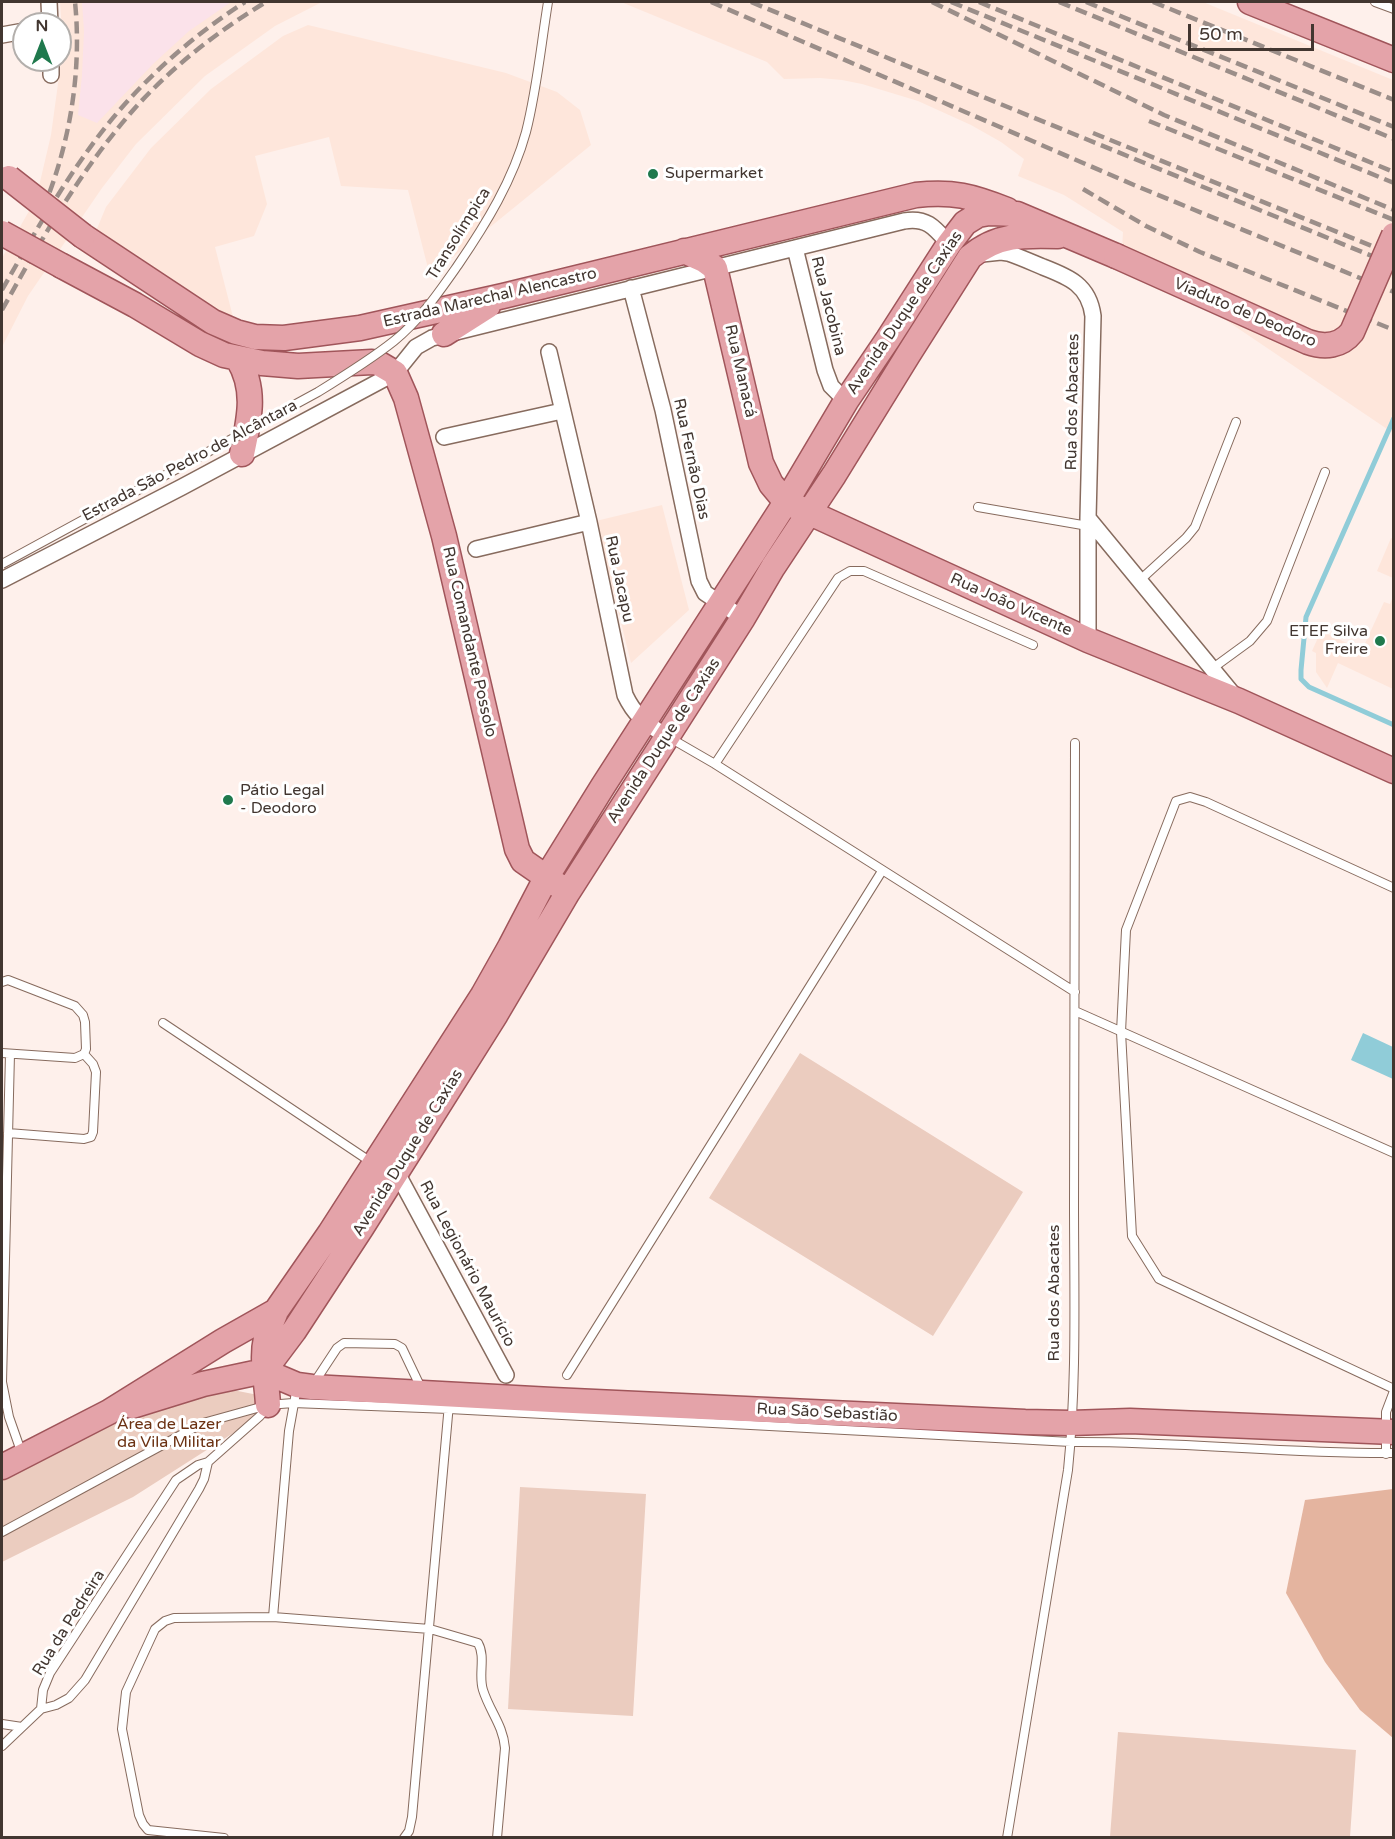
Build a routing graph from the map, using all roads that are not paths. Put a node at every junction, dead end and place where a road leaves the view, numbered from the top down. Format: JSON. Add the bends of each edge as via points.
{"nodes":[{"id":1,"x":548,"y":2,"type":"edge"},
{"id":2,"x":1250,"y":2,"type":"edge"},
{"id":3,"x":1375,"y":2,"type":"edge"},
{"id":4,"x":1394,"y":9,"type":"edge"},
{"id":5,"x":1394,"y":60,"type":"edge"},
{"id":6,"x":5,"y":175,"type":"edge"},
{"id":7,"x":1017,"y":214,"type":"junction"},
{"id":8,"x":2,"y":232,"type":"edge"},
{"id":9,"x":1394,"y":235,"type":"edge"},
{"id":10,"x":1071,"y":237,"type":"junction"},
{"id":11,"x":950,"y":244,"type":"junction"},
{"id":12,"x":795,"y":248,"type":"junction"},
{"id":13,"x":684,"y":251,"type":"junction"},
{"id":14,"x":970,"y":257,"type":"junction"},
{"id":15,"x":715,"y":268,"type":"junction"},
{"id":16,"x":631,"y":288,"type":"junction"},
{"id":17,"x":503,"y":296,"type":"junction"},
{"id":18,"x":444,"y":334,"type":"junction"},
{"id":19,"x":549,"y":352,"type":"dead end"},
{"id":20,"x":238,"y":359,"type":"junction"},
{"id":21,"x":395,"y":373,"type":"junction"},
{"id":22,"x":846,"y":401,"type":"junction"},
{"id":23,"x":562,"y":411,"type":"junction"},
{"id":24,"x":1236,"y":422,"type":"dead end"},
{"id":25,"x":444,"y":437,"type":"dead end"},
{"id":26,"x":243,"y":454,"type":"junction"},
{"id":27,"x":1325,"y":472,"type":"dead end"},
{"id":28,"x":786,"y":502,"type":"junction"},
{"id":29,"x":978,"y":507,"type":"dead end"},
{"id":30,"x":809,"y":513,"type":"junction"},
{"id":31,"x":589,"y":522,"type":"junction"},
{"id":32,"x":1088,"y":522,"type":"junction"},
{"id":33,"x":476,"y":549,"type":"dead end"},
{"id":34,"x":2,"y":564,"type":"edge"},
{"id":35,"x":2,"y":580,"type":"edge"},
{"id":36,"x":1139,"y":581,"type":"junction"},
{"id":37,"x":720,"y":604,"type":"junction"},
{"id":38,"x":743,"y":618,"type":"junction"},
{"id":39,"x":1088,"y":640,"type":"junction"},
{"id":40,"x":1033,"y":645,"type":"dead end"},
{"id":41,"x":1213,"y":668,"type":"junction"},
{"id":42,"x":1239,"y":701,"type":"junction"},
{"id":43,"x":645,"y":722,"type":"junction"},
{"id":44,"x":667,"y":737,"type":"junction"},
{"id":45,"x":1075,"y":743,"type":"dead end"},
{"id":46,"x":715,"y":764,"type":"junction"},
{"id":47,"x":1394,"y":771,"type":"edge"},
{"id":48,"x":882,"y":871,"type":"junction"},
{"id":49,"x":546,"y":879,"type":"junction"},
{"id":50,"x":1394,"y":888,"type":"edge"},
{"id":51,"x":568,"y":892,"type":"junction"},
{"id":52,"x":2,"y":982,"type":"edge"},
{"id":53,"x":1076,"y":992,"type":"junction"},
{"id":54,"x":1075,"y":1011,"type":"junction"},
{"id":55,"x":163,"y":1023,"type":"dead end"},
{"id":56,"x":1121,"y":1032,"type":"junction"},
{"id":57,"x":6,"y":1054,"type":"edge"},
{"id":58,"x":84,"y":1054,"type":"junction"},
{"id":59,"x":8,"y":1133,"type":"junction"},
{"id":60,"x":1394,"y":1153,"type":"edge"},
{"id":61,"x":385,"y":1167,"type":"junction"},
{"id":62,"x":276,"y":1311,"type":"junction"},
{"id":63,"x":264,"y":1371,"type":"junction"},
{"id":64,"x":506,"y":1375,"type":"dead end"},
{"id":65,"x":567,"y":1375,"type":"dead end"},
{"id":66,"x":1394,"y":1390,"type":"edge"},
{"id":67,"x":301,"y":1392,"type":"junction"},
{"id":68,"x":424,"y":1394,"type":"junction"},
{"id":69,"x":450,"y":1402,"type":"junction"},
{"id":70,"x":268,"y":1405,"type":"junction"},
{"id":71,"x":109,"y":1412,"type":"junction"},
{"id":72,"x":1071,"y":1432,"type":"junction"},
{"id":73,"x":1390,"y":1443,"type":"edge"},
{"id":74,"x":23,"y":1456,"type":"junction"},
{"id":75,"x":208,"y":1462,"type":"junction"},
{"id":76,"x":2,"y":1467,"type":"edge"},
{"id":77,"x":2,"y":1532,"type":"edge"},
{"id":78,"x":273,"y":1617,"type":"junction"},
{"id":79,"x":430,"y":1629,"type":"junction"},
{"id":80,"x":41,"y":1709,"type":"junction"},
{"id":81,"x":2,"y":1724,"type":"edge"},
{"id":82,"x":22,"y":1727,"type":"junction"},
{"id":83,"x":2,"y":1746,"type":"edge"},
{"id":84,"x":224,"y":1838,"type":"edge"},
{"id":85,"x":405,"y":1838,"type":"edge"},
{"id":86,"x":497,"y":1838,"type":"edge"},
{"id":87,"x":1007,"y":1838,"type":"edge"}],
"edges":[{"from":1,"to":34,"type":"lane","name":"Transolímpica","bridge":true,"via":[[526,132],[510,175],[484,227],[413,323],[394,341],[318,392]]},
{"from":2,"to":5,"type":"main road"},
{"from":3,"to":4,"type":"lane"},
{"from":6,"to":17,"type":"main road","name":"Estrada Marechal Alencastro","bridge":true,"via":[[83,236],[202,316],[255,337],[307,336],[360,328]]},
{"from":7,"to":10,"type":"main road","name":"Avenida Duque de Caxias"},
{"from":7,"to":11,"type":"main road","name":"Avenida Duque de Caxias","via":[[978,215],[965,223]]},
{"from":7,"to":13,"type":"main road","name":"Estrada Marechal Alencastro","via":[[968,196],[930,193]]},
{"from":8,"to":20,"type":"main road","bridge":true,"via":[[200,344]]},
{"from":9,"to":10,"type":"main road","name":"Viaduto de Deodoro","bridge":true,"via":[[1352,332],[1345,340],[1329,346],[1308,342]]},
{"from":10,"to":14,"type":"main road","name":"Avenida Duque de Caxias","via":[[1001,239]]},
{"from":11,"to":12,"type":"street","name":"Estrada Marechal Alencastro","via":[[928,223],[913,220]]},
{"from":11,"to":22,"type":"main road","name":"Avenida Duque de Caxias"},
{"from":12,"to":15,"type":"street","name":"Estrada Marechal Alencastro"},
{"from":12,"to":22,"type":"street","name":"Rua Jacobina","via":[[825,370],[831,386]]},
{"from":13,"to":15,"type":"main road"},
{"from":13,"to":17,"type":"main road","name":"Estrada Marechal Alencastro"},
{"from":14,"to":30,"type":"main road","name":"Avenida Duque de Caxias"},
{"from":14,"to":32,"type":"street","name":"Rua dos Abacates","via":[[1001,252],[1019,256],[1066,277],[1087,296],[1093,316]]},
{"from":15,"to":16,"type":"street","name":"Estrada Marechal Alencastro"},
{"from":15,"to":28,"type":"main road","name":"Rua Manacá","via":[[761,463]]},
{"from":16,"to":18,"type":"street","name":"Estrada Marechal Alencastro"},
{"from":16,"to":37,"type":"street","name":"Rua Fernão Dias","via":[[663,410],[699,581],[705,593]]},
{"from":17,"to":18,"type":"main road"},
{"from":18,"to":21,"type":"street","name":"Estrada Marechal Alencastro","via":[[416,347]]},
{"from":19,"to":23,"type":"street","name":"Rua Jacapu"},
{"from":20,"to":21,"type":"main road","via":[[298,366],[372,362]]},
{"from":20,"to":26,"type":"main road","via":[[246,372],[250,395]]},
{"from":21,"to":26,"type":"street","name":"Estrada São Pedro de Alcântara"},
{"from":21,"to":49,"type":"main road","name":"Rua Comandante Possolo","via":[[406,398],[444,536],[517,849],[524,861]]},
{"from":22,"to":28,"type":"main road","name":"Avenida Duque de Caxias"},
{"from":23,"to":25,"type":"street"},
{"from":23,"to":31,"type":"street","name":"Rua Jacapu"},
{"from":24,"to":36,"type":"lane","via":[[1195,527]]},
{"from":26,"to":35,"type":"street","name":"Estrada São Pedro de Alcântara"},
{"from":27,"to":41,"type":"lane","via":[[1267,621],[1250,641]]},
{"from":28,"to":30,"type":"main road","name":"Rua João Vicente"},
{"from":28,"to":37,"type":"main road","name":"Avenida Duque de Caxias"},
{"from":29,"to":32,"type":"lane"},
{"from":30,"to":38,"type":"main road","name":"Avenida Duque de Caxias"},
{"from":30,"to":39,"type":"main road","name":"Rua João Vicente"},
{"from":31,"to":33,"type":"street"},
{"from":31,"to":43,"type":"street","name":"Rua Jacapu","via":[[626,695],[632,709]]},
{"from":32,"to":36,"type":"street","name":"Rua João Vicente"},
{"from":32,"to":39,"type":"street","name":"Rua dos Abacates"},
{"from":36,"to":41,"type":"street","name":"Rua João Vicente"},
{"from":37,"to":38,"type":"street","name":"Rua Fernão Dias"},
{"from":37,"to":43,"type":"main road","name":"Avenida Duque de Caxias"},
{"from":38,"to":44,"type":"main road","name":"Avenida Duque de Caxias"},
{"from":39,"to":42,"type":"main road","name":"Rua João Vicente"},
{"from":40,"to":46,"type":"lane","via":[[864,571],[850,571],[838,578]]},
{"from":41,"to":42,"type":"street","name":"Rua João Vicente"},
{"from":42,"to":47,"type":"main road","name":"Rua João Vicente"},
{"from":43,"to":44,"type":"street","name":"Rua Jacapu"},
{"from":43,"to":49,"type":"main road","name":"Avenida Duque de Caxias"},
{"from":44,"to":46,"type":"lane"},
{"from":44,"to":51,"type":"main road","name":"Avenida Duque de Caxias"},
{"from":45,"to":53,"type":"lane","name":"Rua dos Abacates"},
{"from":46,"to":48,"type":"lane"},
{"from":48,"to":53,"type":"lane"},
{"from":48,"to":65,"type":"lane"},
{"from":49,"to":51,"type":"main road","name":"Rua Comandante Possolo"},
{"from":49,"to":61,"type":"main road","name":"Avenida Duque de Caxias"},
{"from":50,"to":56,"type":"lane","via":[[1206,802],[1190,797],[1176,801],[1126,930]]},
{"from":51,"to":61,"type":"main road","name":"Avenida Duque de Caxias","via":[[496,1014]]},
{"from":52,"to":58,"type":"lane","via":[[75,1006],[85,1022]]},
{"from":53,"to":54,"type":"lane","name":"Rua dos Abacates"},
{"from":54,"to":56,"type":"lane"},
{"from":54,"to":72,"type":"lane","name":"Rua dos Abacates"},
{"from":55,"to":61,"type":"lane"},
{"from":56,"to":60,"type":"lane"},
{"from":56,"to":66,"type":"lane","via":[[1132,1236],[1159,1279]]},
{"from":57,"to":58,"type":"lane","via":[[75,1058]]},
{"from":57,"to":59,"type":"lane"},
{"from":58,"to":59,"type":"lane","via":[[96,1072],[90,1137]]},
{"from":59,"to":74,"type":"lane","via":[[2,1382]]},
{"from":61,"to":62,"type":"main road","name":"Avenida Duque de Caxias","via":[[330,1233]]},
{"from":61,"to":63,"type":"main road","name":"Avenida Duque de Caxias","via":[[362,1227]]},
{"from":61,"to":64,"type":"street","name":"Rua Legionário Maurício"},
{"from":62,"to":63,"type":"main road","via":[[266,1338]]},
{"from":62,"to":71,"type":"main road","name":"Avenida Duque de Caxias"},
{"from":63,"to":67,"type":"main road","name":"Rua São Sebastião"},
{"from":63,"to":70,"type":"main road"},
{"from":63,"to":71,"type":"main road","name":"Avenida Duque de Caxias","via":[[203,1384]]},
{"from":66,"to":73,"type":"lane","via":[[1386,1412]]},
{"from":67,"to":68,"type":"main road","name":"Rua São Sebastião"},
{"from":67,"to":68,"type":"lane","via":[[344,1343],[395,1344],[402,1348]]},
{"from":67,"to":69,"type":"lane","name":"Rua São Sebastião"},
{"from":67,"to":70,"type":"lane","name":"Rua São Sebastião"},
{"from":67,"to":78,"type":"lane","via":[[289,1431]]},
{"from":68,"to":69,"type":"main road","name":"Rua São Sebastião"},
{"from":69,"to":72,"type":"main road","name":"Rua São Sebastião"},
{"from":69,"to":79,"type":"lane"},
{"from":70,"to":75,"type":"lane","name":"Rua da Pedreira"},
{"from":70,"to":77,"type":"lane","name":"Rua São Sebastião","via":[[203,1424]]},
{"from":71,"to":74,"type":"main road","name":"Avenida Duque de Caxias"},
{"from":72,"to":73,"type":"main road","name":"Rua São Sebastião","via":[[1130,1421]]},
{"from":72,"to":87,"type":"lane","name":"Rua dos Abacates"},
{"from":74,"to":76,"type":"main road","name":"Avenida Duque de Caxias"},
{"from":75,"to":80,"type":"lane","name":"Rua da Pedreira","via":[[176,1480],[50,1673]]},
{"from":75,"to":80,"type":"lane","name":"Rua da Pedreira","via":[[199,1489],[85,1680],[69,1698]]},
{"from":78,"to":79,"type":"lane"},
{"from":78,"to":84,"type":"lane","via":[[165,1621],[155,1629],[126,1692],[122,1729],[143,1824],[148,1830]]},
{"from":79,"to":85,"type":"lane","via":[[412,1817]]},
{"from":79,"to":86,"type":"lane","via":[[473,1641],[482,1649],[483,1689],[506,1748]]},
{"from":80,"to":82,"type":"lane"},
{"from":81,"to":82,"type":"lane"},
{"from":82,"to":83,"type":"lane"}]}
